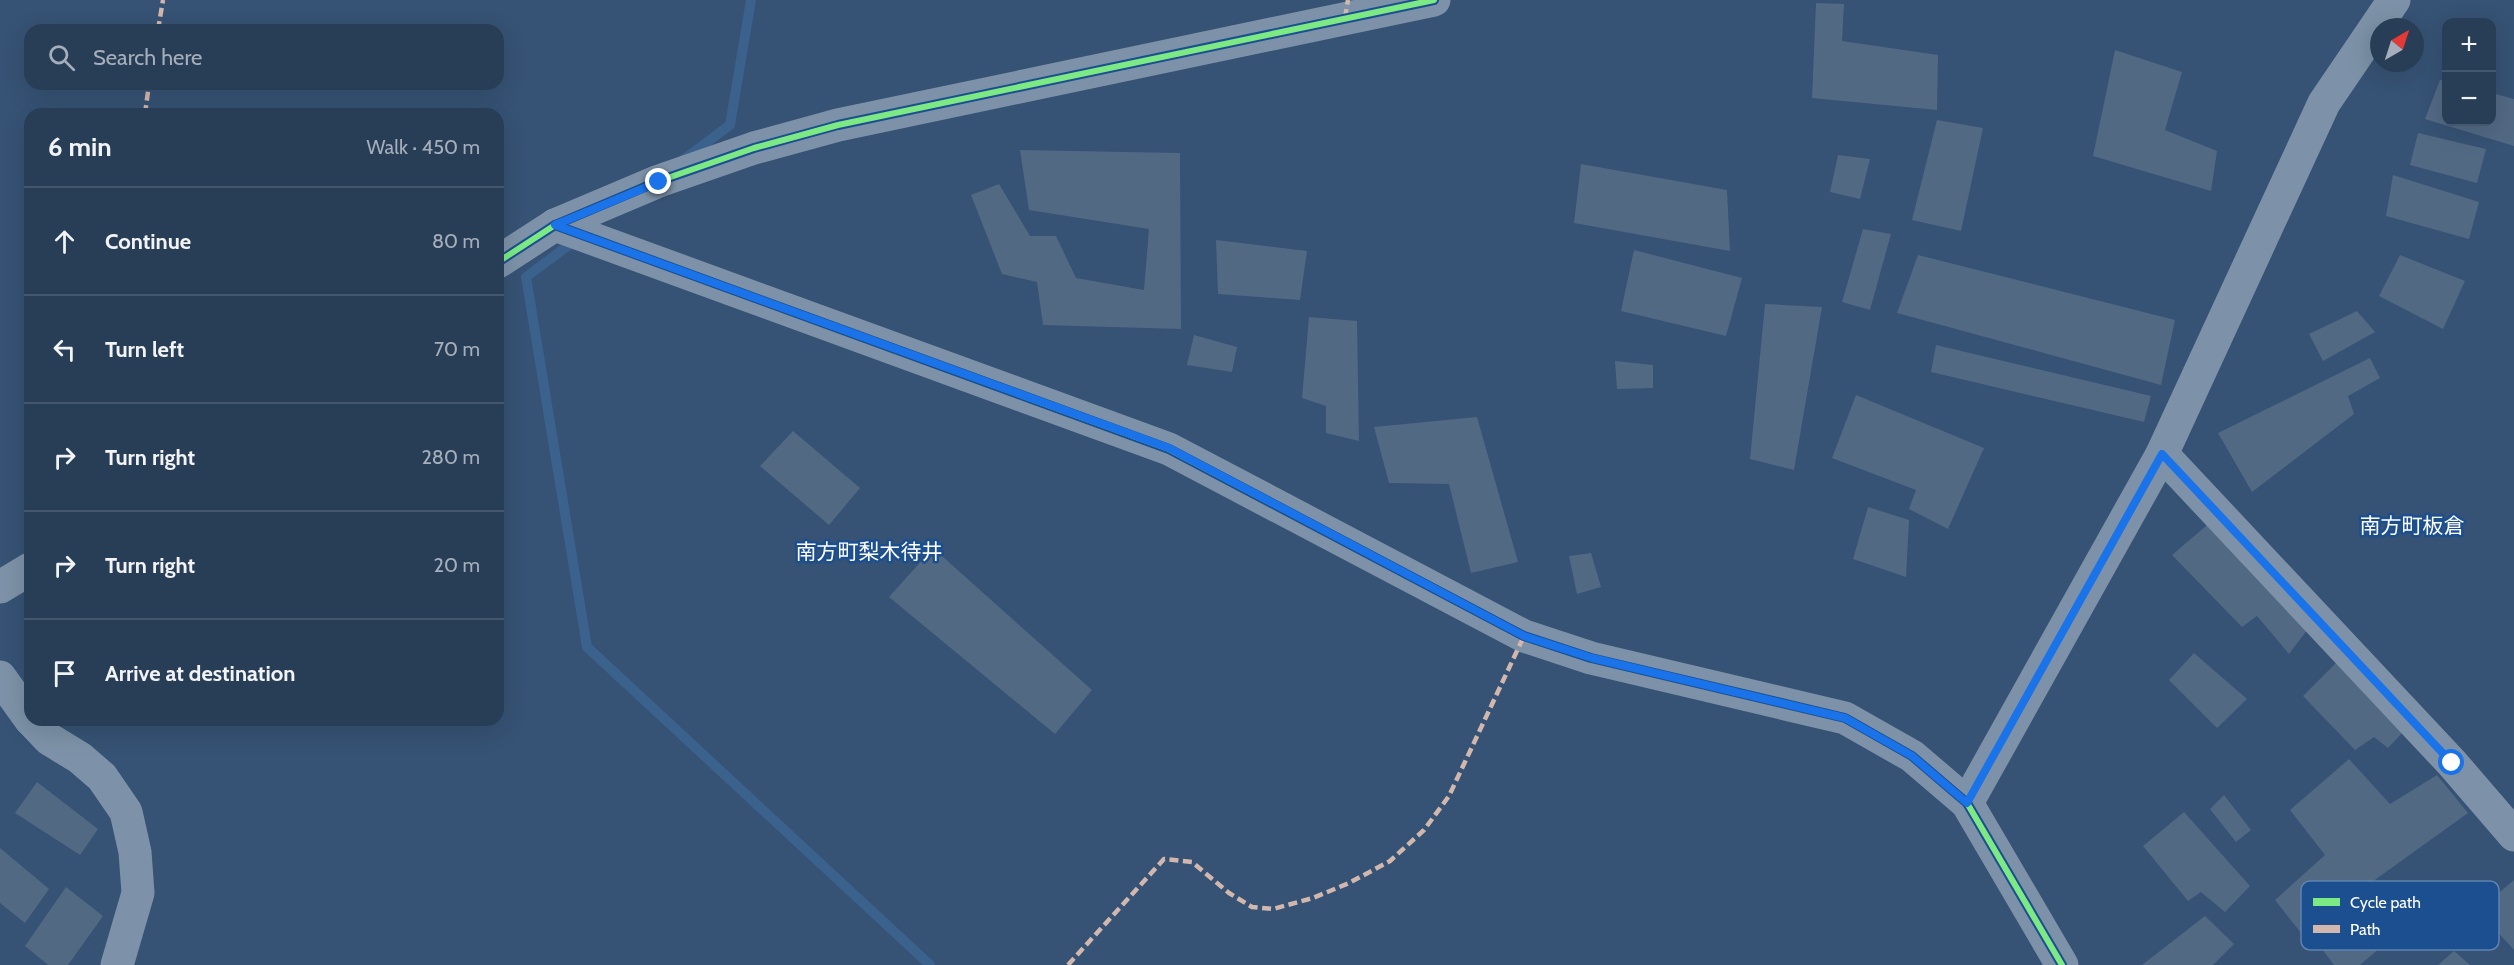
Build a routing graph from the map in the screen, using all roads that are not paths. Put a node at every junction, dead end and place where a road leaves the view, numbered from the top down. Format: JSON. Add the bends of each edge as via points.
{"nodes":[{"id":1,"x":1434,"y":0,"type":"edge"},
{"id":2,"x":2394,"y":0,"type":"edge"},
{"id":3,"x":555,"y":225,"type":"junction"},
{"id":4,"x":504,"y":258,"type":"edge"},
{"id":5,"x":2162,"y":454,"type":"junction"},
{"id":6,"x":24,"y":573,"type":"edge"},
{"id":7,"x":0,"y":587,"type":"edge"},
{"id":8,"x":0,"y":676,"type":"edge"},
{"id":9,"x":24,"y":709,"type":"edge"},
{"id":10,"x":37,"y":726,"type":"edge"},
{"id":11,"x":1967,"y":803,"type":"junction"},
{"id":12,"x":2514,"y":835,"type":"edge"},
{"id":13,"x":117,"y":965,"type":"edge"},
{"id":14,"x":2062,"y":965,"type":"edge"}],
"edges":[{"from":1,"to":3,"type":"street","via":[[838,125],[754,148]]},
{"from":2,"to":5,"type":"street","via":[[2325,103]]},
{"from":3,"to":4,"type":"street"},
{"from":3,"to":11,"type":"street","via":[[1169,448],[1524,636],[1592,658],[1845,718],[1912,756]]},
{"from":5,"to":11,"type":"street"},
{"from":5,"to":12,"type":"street","via":[[2452,763]]},
{"from":6,"to":7,"type":"street"},
{"from":8,"to":9,"type":"street"},
{"from":10,"to":13,"type":"street","via":[[102,777],[126,812],[135,852],[138,893]]},
{"from":11,"to":14,"type":"street"}]}
